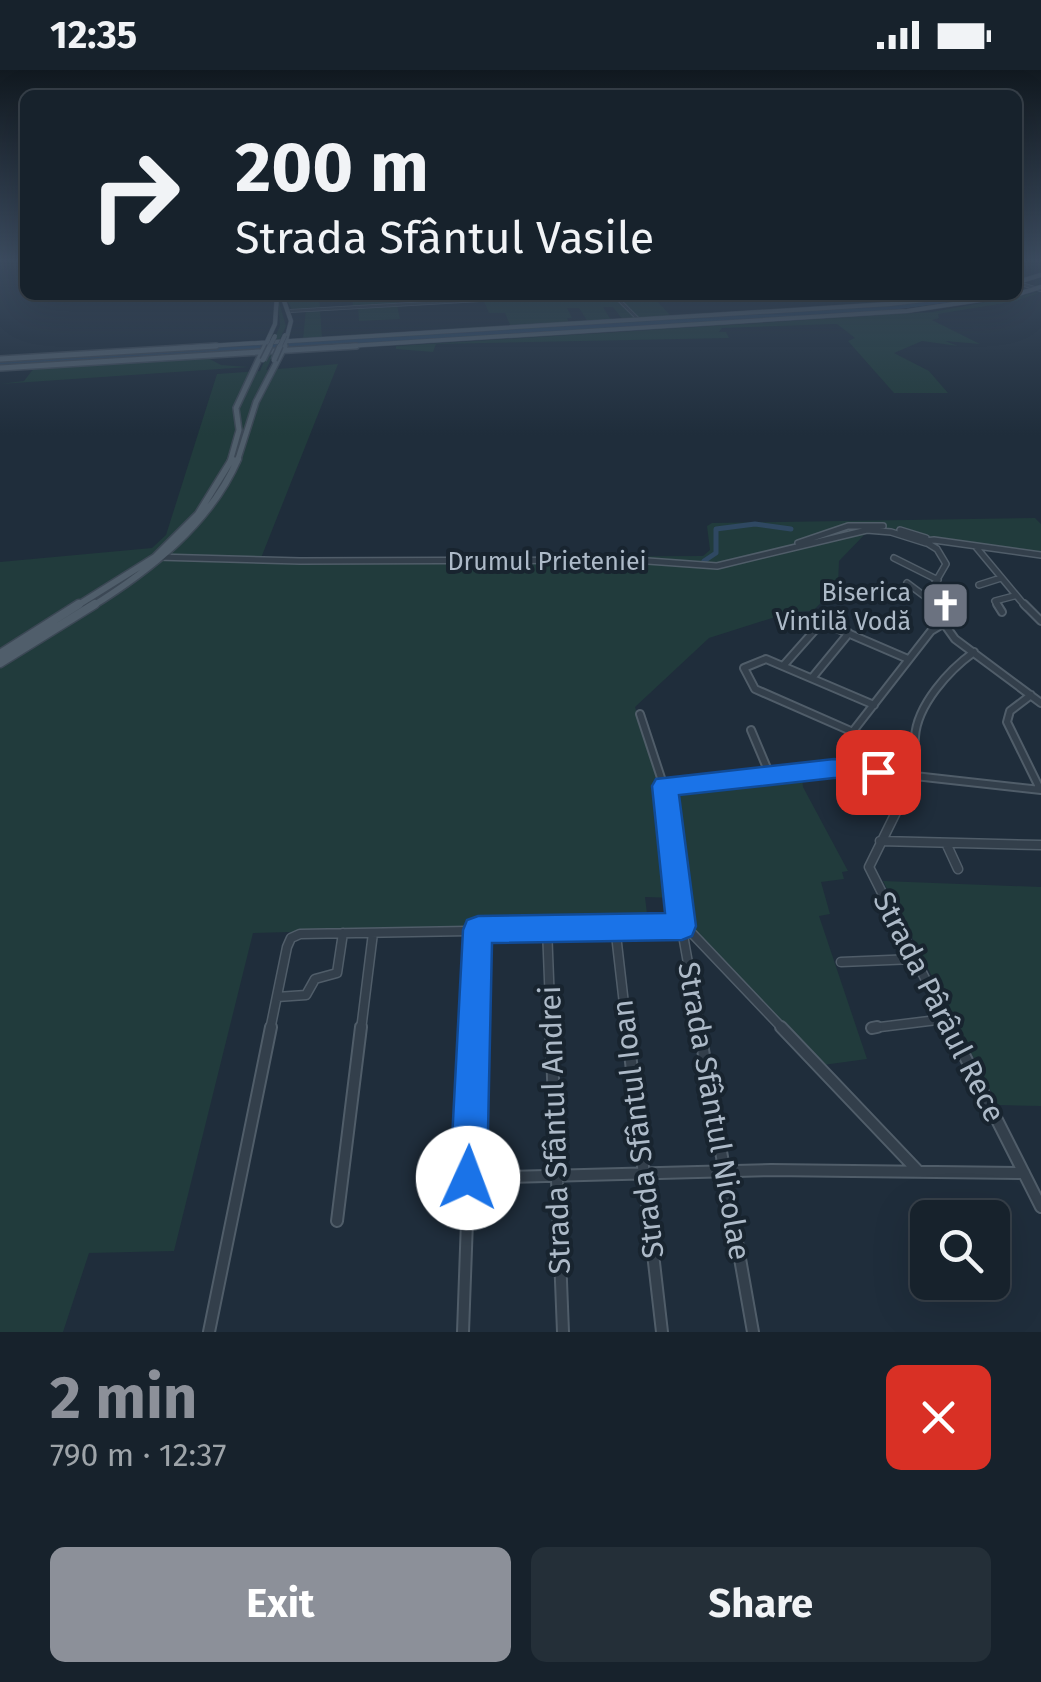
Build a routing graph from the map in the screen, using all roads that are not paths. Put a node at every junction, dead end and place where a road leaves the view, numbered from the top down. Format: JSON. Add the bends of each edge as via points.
{"nodes":[{"id":1,"x":276,"y":317,"type":"edge"},
{"id":2,"x":287,"y":317,"type":"edge"},
{"id":3,"x":289,"y":317,"type":"edge"},
{"id":4,"x":635,"y":317,"type":"edge"},
{"id":5,"x":687,"y":317,"type":"edge"},
{"id":6,"x":816,"y":317,"type":"edge"},
{"id":7,"x":638,"y":320,"type":"junction"},
{"id":8,"x":272,"y":336,"type":"junction"},
{"id":9,"x":288,"y":337,"type":"junction"},
{"id":10,"x":265,"y":342,"type":"junction"},
{"id":11,"x":248,"y":343,"type":"junction"},
{"id":12,"x":280,"y":356,"type":"junction"},
{"id":13,"x":260,"y":357,"type":"junction"},
{"id":14,"x":0,"y":359,"type":"edge"},
{"id":15,"x":0,"y":368,"type":"edge"},
{"id":16,"x":243,"y":430,"type":"junction"},
{"id":17,"x":931,"y":542,"type":"junction"},
{"id":18,"x":976,"y":546,"type":"junction"},
{"id":19,"x":176,"y":548,"type":"junction"},
{"id":20,"x":1041,"y":555,"type":"edge"},
{"id":21,"x":765,"y":556,"type":"junction"},
{"id":22,"x":159,"y":558,"type":"junction"},
{"id":23,"x":187,"y":558,"type":"junction"},
{"id":24,"x":894,"y":558,"type":"dead end"},
{"id":25,"x":985,"y":558,"type":"junction"},
{"id":26,"x":999,"y":560,"type":"dead end"},
{"id":27,"x":1001,"y":578,"type":"junction"},
{"id":28,"x":938,"y":580,"type":"junction"},
{"id":29,"x":907,"y":583,"type":"dead end"},
{"id":30,"x":979,"y":585,"type":"dead end"},
{"id":31,"x":1014,"y":596,"type":"junction"},
{"id":32,"x":927,"y":598,"type":"junction"},
{"id":33,"x":1002,"y":612,"type":"dead end"},
{"id":34,"x":1041,"y":621,"type":"edge"},
{"id":35,"x":941,"y":626,"type":"junction"},
{"id":36,"x":850,"y":633,"type":"junction"},
{"id":37,"x":974,"y":652,"type":"junction"},
{"id":38,"x":0,"y":654,"type":"edge"},
{"id":39,"x":908,"y":660,"type":"junction"},
{"id":40,"x":0,"y":663,"type":"edge"},
{"id":41,"x":784,"y":666,"type":"junction"},
{"id":42,"x":812,"y":678,"type":"junction"},
{"id":43,"x":1030,"y":695,"type":"junction"},
{"id":44,"x":1041,"y":703,"type":"edge"},
{"id":45,"x":874,"y":705,"type":"junction"},
{"id":46,"x":640,"y":714,"type":"dead end"},
{"id":47,"x":751,"y":730,"type":"dead end"},
{"id":48,"x":853,"y":732,"type":"junction"},
{"id":49,"x":843,"y":768,"type":"junction"},
{"id":50,"x":915,"y":775,"type":"junction"},
{"id":51,"x":770,"y":776,"type":"junction"},
{"id":52,"x":665,"y":786,"type":"junction"},
{"id":53,"x":1041,"y":790,"type":"edge"},
{"id":54,"x":880,"y":841,"type":"junction"},
{"id":55,"x":946,"y":842,"type":"junction"},
{"id":56,"x":1041,"y":845,"type":"edge"},
{"id":57,"x":958,"y":869,"type":"dead end"},
{"id":58,"x":615,"y":926,"type":"junction"},
{"id":59,"x":682,"y":926,"type":"junction"},
{"id":60,"x":547,"y":928,"type":"junction"},
{"id":61,"x":478,"y":930,"type":"junction"},
{"id":62,"x":343,"y":933,"type":"junction"},
{"id":63,"x":373,"y":933,"type":"junction"},
{"id":64,"x":915,"y":959,"type":"junction"},
{"id":65,"x":841,"y":962,"type":"dead end"},
{"id":66,"x":277,"y":997,"type":"junction"},
{"id":67,"x":945,"y":1019,"type":"junction"},
{"id":68,"x":872,"y":1028,"type":"dead end"},
{"id":69,"x":918,"y":1170,"type":"junction"},
{"id":70,"x":725,"y":1171,"type":"junction"},
{"id":71,"x":644,"y":1172,"type":"junction"},
{"id":72,"x":1024,"y":1173,"type":"junction"},
{"id":73,"x":556,"y":1175,"type":"junction"},
{"id":74,"x":468,"y":1178,"type":"junction"},
{"id":75,"x":1041,"y":1207,"type":"edge"},
{"id":76,"x":337,"y":1221,"type":"dead end"},
{"id":77,"x":209,"y":1332,"type":"edge"},
{"id":78,"x":463,"y":1332,"type":"edge"},
{"id":79,"x":563,"y":1332,"type":"edge"},
{"id":80,"x":662,"y":1332,"type":"edge"},
{"id":81,"x":753,"y":1332,"type":"edge"}],
"edges":[{"from":1,"to":8,"type":"main road"},
{"from":2,"to":9,"type":"main road"},
{"from":3,"to":9,"type":"main road"},
{"from":4,"to":7,"type":"street"},
{"from":5,"to":7,"type":"main road"},
{"from":6,"to":12,"type":"main road"},
{"from":7,"to":9,"type":"main road"},
{"from":8,"to":10,"type":"main road"},
{"from":8,"to":11,"type":"main road"},
{"from":8,"to":13,"type":"main road","bridge":true},
{"from":9,"to":10,"type":"main road"},
{"from":9,"to":12,"type":"main road","bridge":true},
{"from":9,"to":12,"type":"main road","bridge":true},
{"from":10,"to":11,"type":"main road"},
{"from":10,"to":13,"type":"main road","bridge":true},
{"from":11,"to":14,"type":"main road"},
{"from":12,"to":13,"type":"main road"},
{"from":12,"to":16,"type":"main road"},
{"from":13,"to":15,"type":"main road"},
{"from":13,"to":16,"type":"main road","via":[[236,408]]},
{"from":16,"to":19,"type":"main road","via":[[227,481]]},
{"from":16,"to":22,"type":"main road","via":[[208,500]]},
{"from":17,"to":18,"type":"street"},
{"from":17,"to":21,"type":"street","name":"Drumul Prieteniei","via":[[867,530]]},
{"from":17,"to":21,"type":"street","via":[[885,526],[853,525]]},
{"from":17,"to":28,"type":"street","via":[[946,564]]},
{"from":18,"to":20,"type":"street"},
{"from":18,"to":25,"type":"street"},
{"from":19,"to":22,"type":"main road"},
{"from":19,"to":23,"type":"street"},
{"from":21,"to":23,"type":"street","name":"Drumul Prieteniei","via":[[717,566]]},
{"from":22,"to":23,"type":"street","name":"Drumul Prieteniei"},
{"from":22,"to":38,"type":"main road"},
{"from":22,"to":40,"type":"main road"},
{"from":24,"to":28,"type":"street"},
{"from":25,"to":26,"type":"street"},
{"from":25,"to":27,"type":"street"},
{"from":27,"to":30,"type":"street"},
{"from":27,"to":31,"type":"street"},
{"from":28,"to":32,"type":"street"},
{"from":29,"to":32,"type":"street"},
{"from":31,"to":33,"type":"street","via":[[995,601]]},
{"from":31,"to":34,"type":"street"},
{"from":32,"to":35,"type":"street"},
{"from":35,"to":37,"type":"street"},
{"from":35,"to":39,"type":"street"},
{"from":36,"to":39,"type":"street"},
{"from":36,"to":41,"type":"street","via":[[825,622]]},
{"from":36,"to":42,"type":"street"},
{"from":37,"to":43,"type":"street"},
{"from":37,"to":50,"type":"street","name":"Strada Pârâul Rece","via":[[951,669],[920,720]]},
{"from":39,"to":45,"type":"street"},
{"from":41,"to":42,"type":"street"},
{"from":41,"to":48,"type":"street","via":[[758,660],[744,668],[756,689]]},
{"from":42,"to":45,"type":"street"},
{"from":43,"to":44,"type":"street"},
{"from":43,"to":53,"type":"street","via":[[1010,711],[1008,722]]},
{"from":45,"to":48,"type":"street"},
{"from":46,"to":52,"type":"street","name":"Strada Sfântul Nicolae"},
{"from":47,"to":51,"type":"street"},
{"from":48,"to":49,"type":"street"},
{"from":48,"to":50,"type":"street"},
{"from":49,"to":50,"type":"street"},
{"from":49,"to":51,"type":"street"},
{"from":50,"to":53,"type":"street"},
{"from":50,"to":54,"type":"street","name":"Strada Pârâul Rece"},
{"from":51,"to":52,"type":"street"},
{"from":52,"to":59,"type":"street","name":"Strada Sfântul Nicolae"},
{"from":54,"to":55,"type":"street"},
{"from":54,"to":64,"type":"street","name":"Strada Pârâul Rece","via":[[870,872]]},
{"from":55,"to":56,"type":"street"},
{"from":55,"to":57,"type":"street"},
{"from":58,"to":59,"type":"street"},
{"from":58,"to":60,"type":"street"},
{"from":58,"to":71,"type":"street","name":"Strada Sfântul Ioan"},
{"from":59,"to":69,"type":"street"},
{"from":59,"to":70,"type":"street","name":"Strada Sfântul Nicolae"},
{"from":60,"to":61,"type":"street"},
{"from":60,"to":73,"type":"street","name":"Strada Sfântul Andrei"},
{"from":61,"to":63,"type":"street"},
{"from":61,"to":74,"type":"street"},
{"from":62,"to":63,"type":"street"},
{"from":62,"to":66,"type":"street","via":[[337,973],[314,979],[306,995]]},
{"from":62,"to":66,"type":"street","via":[[291,938]]},
{"from":63,"to":76,"type":"street"},
{"from":64,"to":65,"type":"street"},
{"from":64,"to":67,"type":"street","name":"Strada Pârâul Rece"},
{"from":66,"to":77,"type":"street"},
{"from":67,"to":68,"type":"street"},
{"from":67,"to":72,"type":"street","name":"Strada Pârâul Rece"},
{"from":69,"to":70,"type":"street"},
{"from":69,"to":72,"type":"street"},
{"from":70,"to":71,"type":"street"},
{"from":70,"to":81,"type":"street","name":"Strada Sfântul Nicolae"},
{"from":71,"to":73,"type":"street"},
{"from":71,"to":80,"type":"street","name":"Strada Sfântul Ioan"},
{"from":72,"to":75,"type":"street","name":"Strada Pârâul Rece"},
{"from":73,"to":74,"type":"street"},
{"from":73,"to":79,"type":"street","name":"Strada Sfântul Andrei"},
{"from":74,"to":78,"type":"street"}]}
